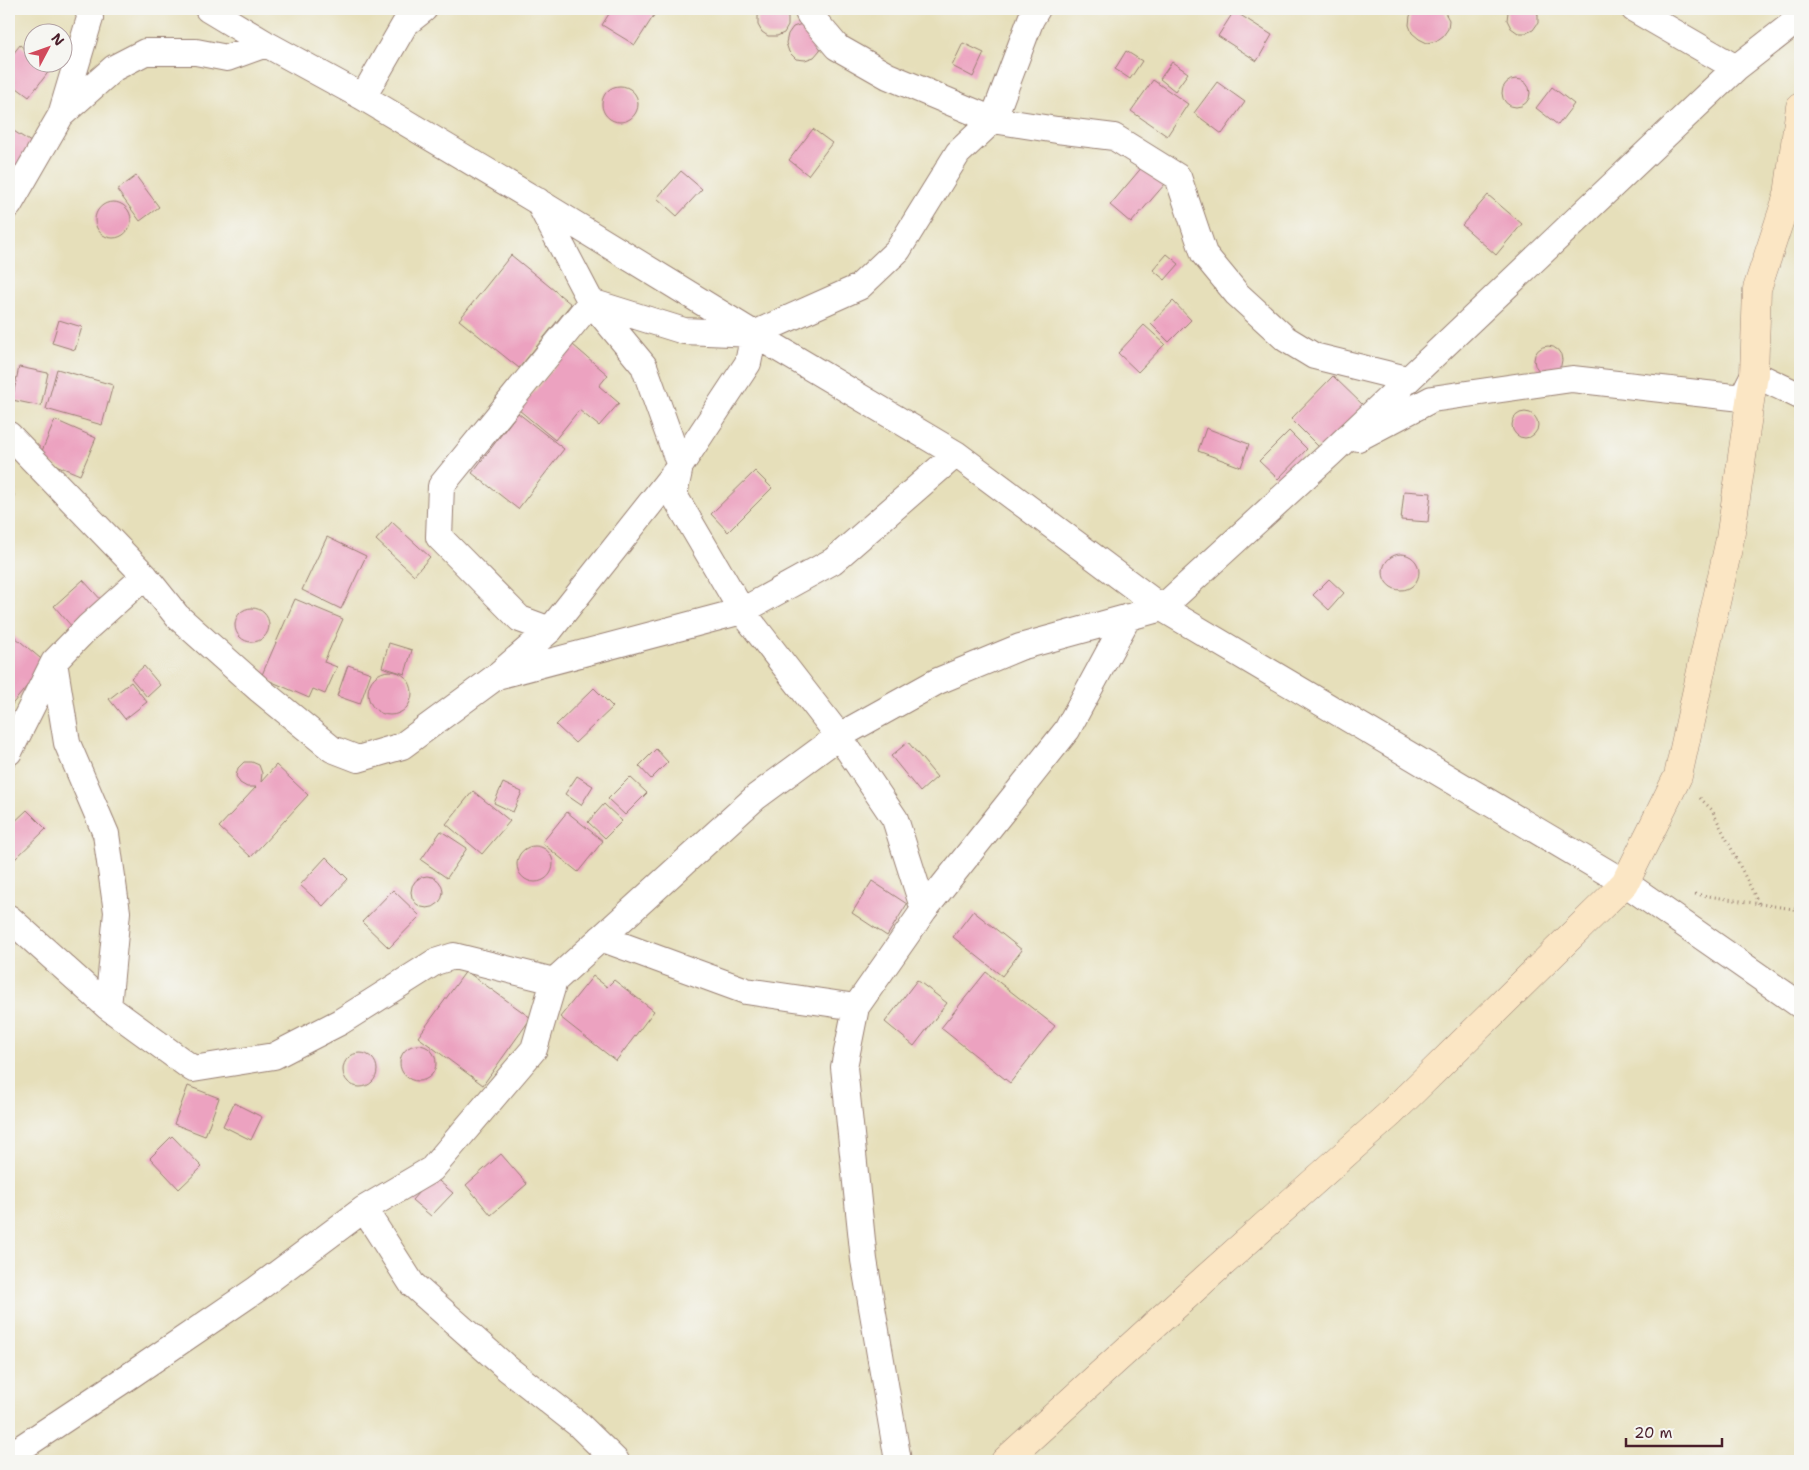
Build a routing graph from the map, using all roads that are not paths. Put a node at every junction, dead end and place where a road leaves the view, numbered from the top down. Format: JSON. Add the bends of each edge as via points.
{"nodes":[{"id":1,"x":88,"y":9,"type":"edge"},
{"id":2,"x":208,"y":9,"type":"edge"},
{"id":3,"x":424,"y":9,"type":"edge"},
{"id":4,"x":812,"y":9,"type":"edge"},
{"id":5,"x":1037,"y":9,"type":"edge"},
{"id":6,"x":1634,"y":9,"type":"edge"},
{"id":7,"x":1800,"y":18,"type":"edge"},
{"id":8,"x":266,"y":44,"type":"junction"},
{"id":9,"x":1736,"y":68,"type":"junction"},
{"id":10,"x":363,"y":97,"type":"junction"},
{"id":11,"x":1800,"y":107,"type":"edge"},
{"id":12,"x":61,"y":116,"type":"junction"},
{"id":13,"x":993,"y":120,"type":"junction"},
{"id":14,"x":537,"y":201,"type":"junction"},
{"id":15,"x":9,"y":206,"type":"edge"},
{"id":16,"x":590,"y":302,"type":"junction"},
{"id":17,"x":754,"y":334,"type":"junction"},
{"id":18,"x":1754,"y":374,"type":"junction"},
{"id":19,"x":1408,"y":379,"type":"junction"},
{"id":20,"x":1800,"y":396,"type":"edge"},
{"id":21,"x":9,"y":435,"type":"edge"},
{"id":22,"x":1330,"y":453,"type":"junction"},
{"id":23,"x":956,"y":454,"type":"junction"},
{"id":24,"x":680,"y":466,"type":"junction"},
{"id":25,"x":145,"y":576,"type":"junction"},
{"id":26,"x":1162,"y":608,"type":"junction"},
{"id":27,"x":742,"y":611,"type":"junction"},
{"id":28,"x":1128,"y":617,"type":"junction"},
{"id":29,"x":550,"y":630,"type":"junction"},
{"id":30,"x":54,"y":662,"type":"junction"},
{"id":31,"x":497,"y":676,"type":"junction"},
{"id":32,"x":839,"y":736,"type":"junction"},
{"id":33,"x":9,"y":752,"type":"edge"},
{"id":34,"x":1625,"y":884,"type":"junction"},
{"id":35,"x":924,"y":910,"type":"junction"},
{"id":36,"x":9,"y":918,"type":"edge"},
{"id":37,"x":601,"y":938,"type":"junction"},
{"id":38,"x":554,"y":981,"type":"junction"},
{"id":39,"x":1800,"y":1005,"type":"edge"},
{"id":40,"x":108,"y":1007,"type":"junction"},
{"id":41,"x":856,"y":1007,"type":"junction"},
{"id":42,"x":364,"y":1209,"type":"junction"},
{"id":43,"x":9,"y":1456,"type":"edge"},
{"id":44,"x":616,"y":1461,"type":"edge"},
{"id":45,"x":898,"y":1461,"type":"edge"},
{"id":46,"x":1005,"y":1461,"type":"edge"}],
"edges":[{"from":1,"to":12,"type":"street","via":[[90,18]]},
{"from":2,"to":8,"type":"street"},
{"from":3,"to":10,"type":"street","via":[[405,24]]},
{"from":4,"to":13,"type":"street","via":[[809,14],[838,47],[888,76]]},
{"from":5,"to":13,"type":"street"},
{"from":6,"to":9,"type":"street"},
{"from":7,"to":9,"type":"street"},
{"from":8,"to":10,"type":"street"},
{"from":8,"to":12,"type":"street","via":[[226,58],[196,52],[145,52],[114,68]]},
{"from":9,"to":19,"type":"street"},
{"from":10,"to":14,"type":"street"},
{"from":11,"to":18,"type":"street","via":[[1788,195],[1757,289]]},
{"from":12,"to":15,"type":"street"},
{"from":13,"to":17,"type":"street","via":[[958,153],[898,250],[859,287]]},
{"from":13,"to":19,"type":"street","via":[[1114,137],[1178,177],[1204,254],[1238,294],[1286,339],[1314,356]]},
{"from":14,"to":16,"type":"street"},
{"from":14,"to":17,"type":"street"},
{"from":16,"to":17,"type":"street","via":[[684,331]]},
{"from":16,"to":24,"type":"street","via":[[644,366]]},
{"from":16,"to":29,"type":"street","via":[[441,486],[439,537],[520,619]]},
{"from":17,"to":23,"type":"street"},
{"from":17,"to":24,"type":"street","via":[[748,362]]},
{"from":18,"to":20,"type":"street"},
{"from":18,"to":22,"type":"street","via":[[1742,398],[1572,379],[1432,399]]},
{"from":18,"to":34,"type":"street","via":[[1730,539],[1678,776]]},
{"from":19,"to":22,"type":"street"},
{"from":21,"to":25,"type":"street"},
{"from":22,"to":26,"type":"street"},
{"from":23,"to":26,"type":"street"},
{"from":23,"to":27,"type":"street","via":[[833,561]]},
{"from":24,"to":27,"type":"street","via":[[674,495]]},
{"from":24,"to":29,"type":"street"},
{"from":25,"to":30,"type":"street"},
{"from":25,"to":31,"type":"street","via":[[177,616],[260,690],[332,750],[358,759],[402,746]]},
{"from":26,"to":28,"type":"street"},
{"from":26,"to":34,"type":"street"},
{"from":27,"to":31,"type":"street"},
{"from":27,"to":32,"type":"street"},
{"from":28,"to":32,"type":"street","via":[[1010,651],[938,682]]},
{"from":28,"to":35,"type":"street","via":[[1067,730]]},
{"from":29,"to":31,"type":"street"},
{"from":30,"to":33,"type":"street"},
{"from":30,"to":40,"type":"street","via":[[67,742],[106,834],[117,912]]},
{"from":32,"to":35,"type":"street","via":[[895,819]]},
{"from":32,"to":37,"type":"street","via":[[756,797]]},
{"from":34,"to":39,"type":"street"},
{"from":34,"to":46,"type":"street","via":[[1391,1113]]},
{"from":35,"to":41,"type":"street"},
{"from":36,"to":40,"type":"street"},
{"from":37,"to":38,"type":"street"},
{"from":37,"to":41,"type":"street","via":[[746,991]]},
{"from":38,"to":40,"type":"street","via":[[454,956],[435,962],[340,1022],[274,1056],[193,1069]]},
{"from":38,"to":42,"type":"street","via":[[534,1049],[432,1169]]},
{"from":41,"to":45,"type":"street","via":[[844,1067],[864,1260]]},
{"from":42,"to":43,"type":"street","via":[[256,1289]]},
{"from":42,"to":44,"type":"street","via":[[412,1284],[508,1369],[578,1424]]}]}
